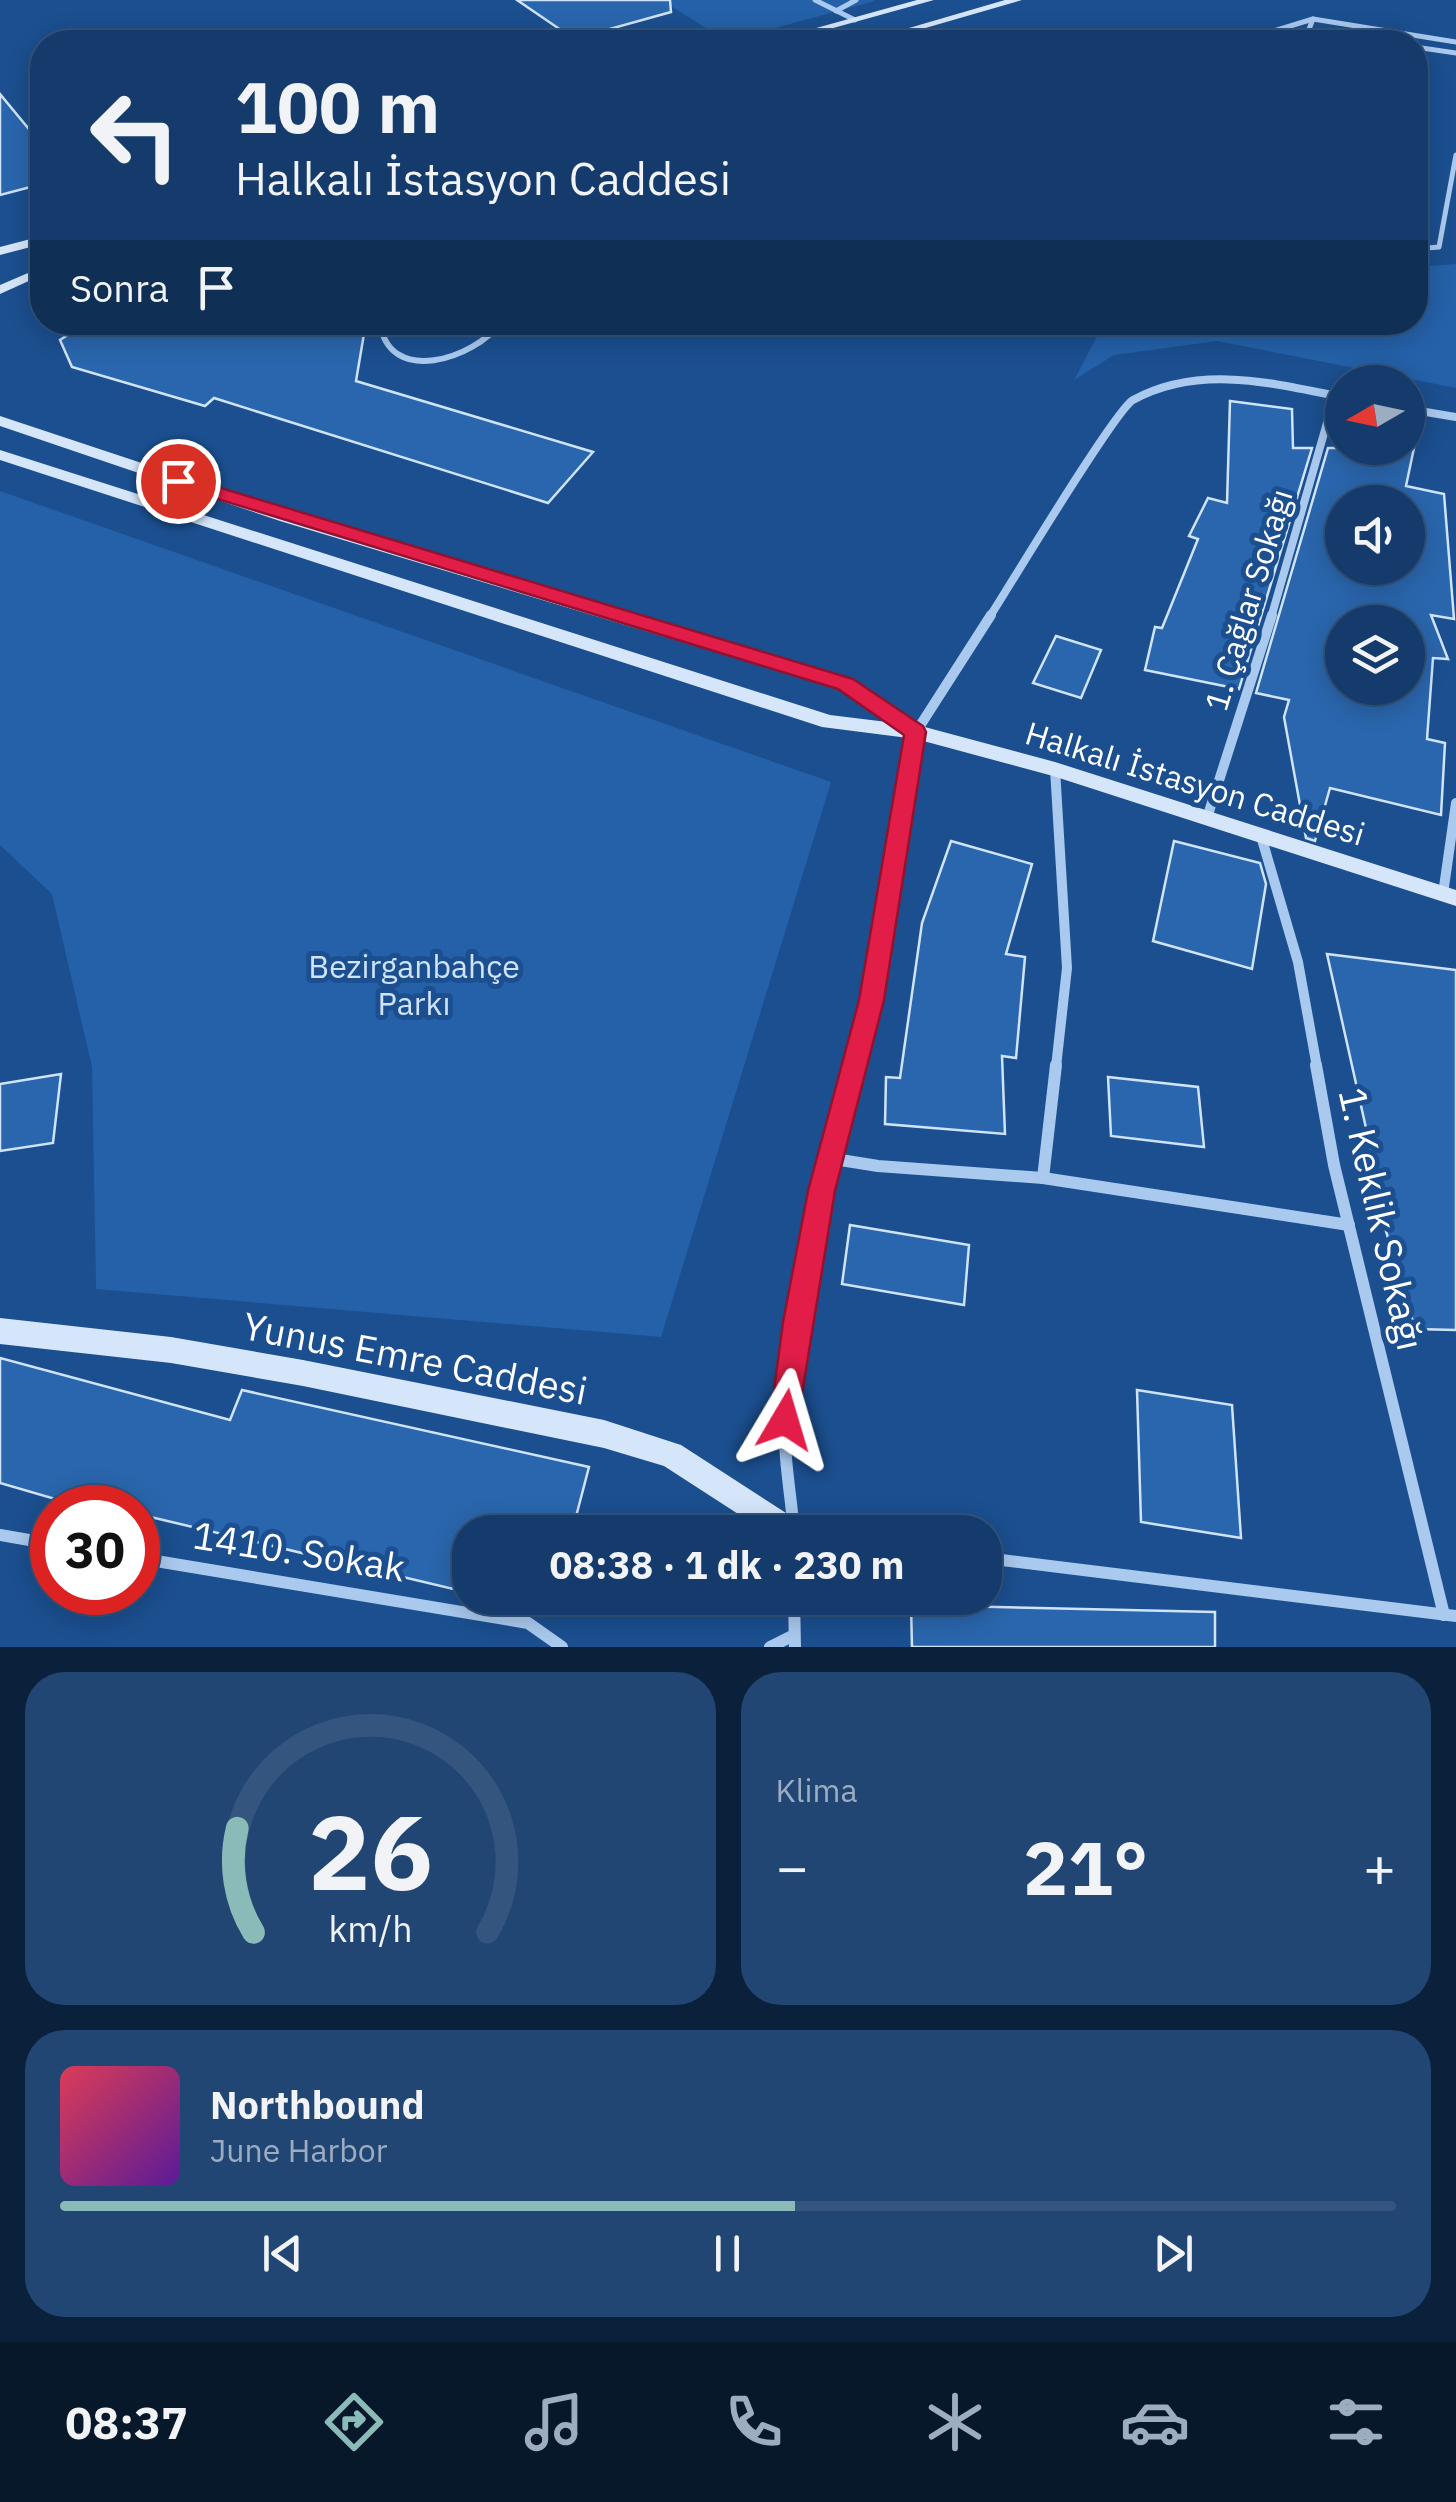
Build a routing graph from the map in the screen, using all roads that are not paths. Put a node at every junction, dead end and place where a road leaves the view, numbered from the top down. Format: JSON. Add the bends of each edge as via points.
{"nodes":[{"id":1,"x":815,"y":0,"type":"edge"},
{"id":2,"x":856,"y":0,"type":"edge"},
{"id":3,"x":930,"y":0,"type":"edge"},
{"id":4,"x":1017,"y":0,"type":"edge"},
{"id":5,"x":836,"y":10,"type":"junction"},
{"id":6,"x":855,"y":20,"type":"junction"},
{"id":7,"x":1313,"y":20,"type":"junction"},
{"id":8,"x":817,"y":30,"type":"edge"},
{"id":9,"x":910,"y":30,"type":"edge"},
{"id":10,"x":1279,"y":30,"type":"edge"},
{"id":11,"x":1309,"y":30,"type":"edge"},
{"id":12,"x":1378,"y":30,"type":"edge"},
{"id":13,"x":1428,"y":38,"type":"edge"},
{"id":14,"x":1456,"y":42,"type":"edge"},
{"id":15,"x":1428,"y":49,"type":"edge"},
{"id":16,"x":1456,"y":53,"type":"edge"},
{"id":17,"x":1456,"y":154,"type":"edge"},
{"id":18,"x":30,"y":243,"type":"edge"},
{"id":19,"x":1428,"y":247,"type":"edge"},
{"id":20,"x":0,"y":251,"type":"edge"},
{"id":21,"x":30,"y":274,"type":"edge"},
{"id":22,"x":30,"y":276,"type":"edge"},
{"id":23,"x":0,"y":280,"type":"edge"},
{"id":24,"x":0,"y":290,"type":"edge"},
{"id":25,"x":379,"y":335,"type":"edge"},
{"id":26,"x":493,"y":335,"type":"edge"},
{"id":27,"x":1325,"y":393,"type":"edge"},
{"id":28,"x":1425,"y":411,"type":"edge"},
{"id":29,"x":1456,"y":417,"type":"edge"},
{"id":30,"x":0,"y":421,"type":"edge"},
{"id":31,"x":1325,"y":440,"type":"edge"},
{"id":32,"x":0,"y":455,"type":"edge"},
{"id":33,"x":916,"y":732,"type":"junction"},
{"id":34,"x":1055,"y":769,"type":"junction"},
{"id":35,"x":1456,"y":803,"type":"edge"},
{"id":36,"x":1207,"y":818,"type":"junction"},
{"id":37,"x":1261,"y":836,"type":"junction"},
{"id":38,"x":1450,"y":896,"type":"edge"},
{"id":39,"x":828,"y":1158,"type":"junction"},
{"id":40,"x":1043,"y":1178,"type":"junction"},
{"id":41,"x":1349,"y":1225,"type":"junction"},
{"id":42,"x":0,"y":1331,"type":"edge"},
{"id":43,"x":765,"y":1515,"type":"edge"},
{"id":44,"x":791,"y":1515,"type":"edge"},
{"id":45,"x":0,"y":1535,"type":"edge"},
{"id":46,"x":30,"y":1540,"type":"edge"},
{"id":47,"x":1002,"y":1560,"type":"edge"},
{"id":48,"x":160,"y":1562,"type":"edge"},
{"id":49,"x":794,"y":1615,"type":"edge"},
{"id":50,"x":1450,"y":1616,"type":"edge"},
{"id":51,"x":795,"y":1641,"type":"edge"},
{"id":52,"x":562,"y":1647,"type":"edge"},
{"id":53,"x":770,"y":1647,"type":"edge"}],
"edges":[{"from":1,"to":5,"type":"lane"},
{"from":2,"to":5,"type":"lane"},
{"from":3,"to":6,"type":"main road"},
{"from":4,"to":9,"type":"main road"},
{"from":5,"to":6,"type":"lane"},
{"from":6,"to":8,"type":"main road"},
{"from":7,"to":10,"type":"lane"},
{"from":7,"to":11,"type":"lane"},
{"from":7,"to":12,"type":"lane"},
{"from":13,"to":14,"type":"lane"},
{"from":15,"to":16,"type":"lane"},
{"from":17,"to":19,"type":"lane","via":[[1439,246]]},
{"from":18,"to":20,"type":"main road"},
{"from":21,"to":23,"type":"main road"},
{"from":22,"to":24,"type":"main road"},
{"from":25,"to":26,"type":"lane","via":[[395,353],[431,360],[486,346]]},
{"from":27,"to":33,"type":"street","via":[[1250,378],[1177,382],[1128,402]]},
{"from":28,"to":29,"type":"street"},
{"from":30,"to":33,"type":"main road","name":"Halkalı İstasyon Caddesi","via":[[286,516],[845,684]]},
{"from":31,"to":36,"type":"street","name":"1. Çağlar Sokağı"},
{"from":32,"to":33,"type":"main road","name":"Halkalı İstasyon Caddesi","via":[[829,722]]},
{"from":33,"to":34,"type":"main road","name":"Halkalı İstasyon Caddesi"},
{"from":33,"to":39,"type":"street","via":[[872,1000]]},
{"from":34,"to":36,"type":"main road","name":"Halkalı İstasyon Caddesi"},
{"from":34,"to":40,"type":"street","via":[[1067,968]]},
{"from":35,"to":38,"type":"street"},
{"from":36,"to":37,"type":"main road","name":"Halkalı İstasyon Caddesi"},
{"from":37,"to":38,"type":"main road","name":"Halkalı İstasyon Caddesi"},
{"from":37,"to":41,"type":"street","name":"1. Keklik Sokağı","via":[[1298,962]]},
{"from":39,"to":40,"type":"street"},
{"from":39,"to":44,"type":"street","via":[[785,1420]]},
{"from":40,"to":41,"type":"street"},
{"from":41,"to":50,"type":"street","name":"1. Keklik Sokağı"},
{"from":42,"to":43,"type":"main road","name":"Yunus Emre Caddesi","via":[[303,1372],[604,1434],[671,1455]]},
{"from":45,"to":46,"type":"street"},
{"from":47,"to":50,"type":"street"},
{"from":48,"to":52,"type":"street","name":"1410. Sokak","via":[[528,1623]]},
{"from":49,"to":51,"type":"street"},
{"from":51,"to":53,"type":"street"}]}
